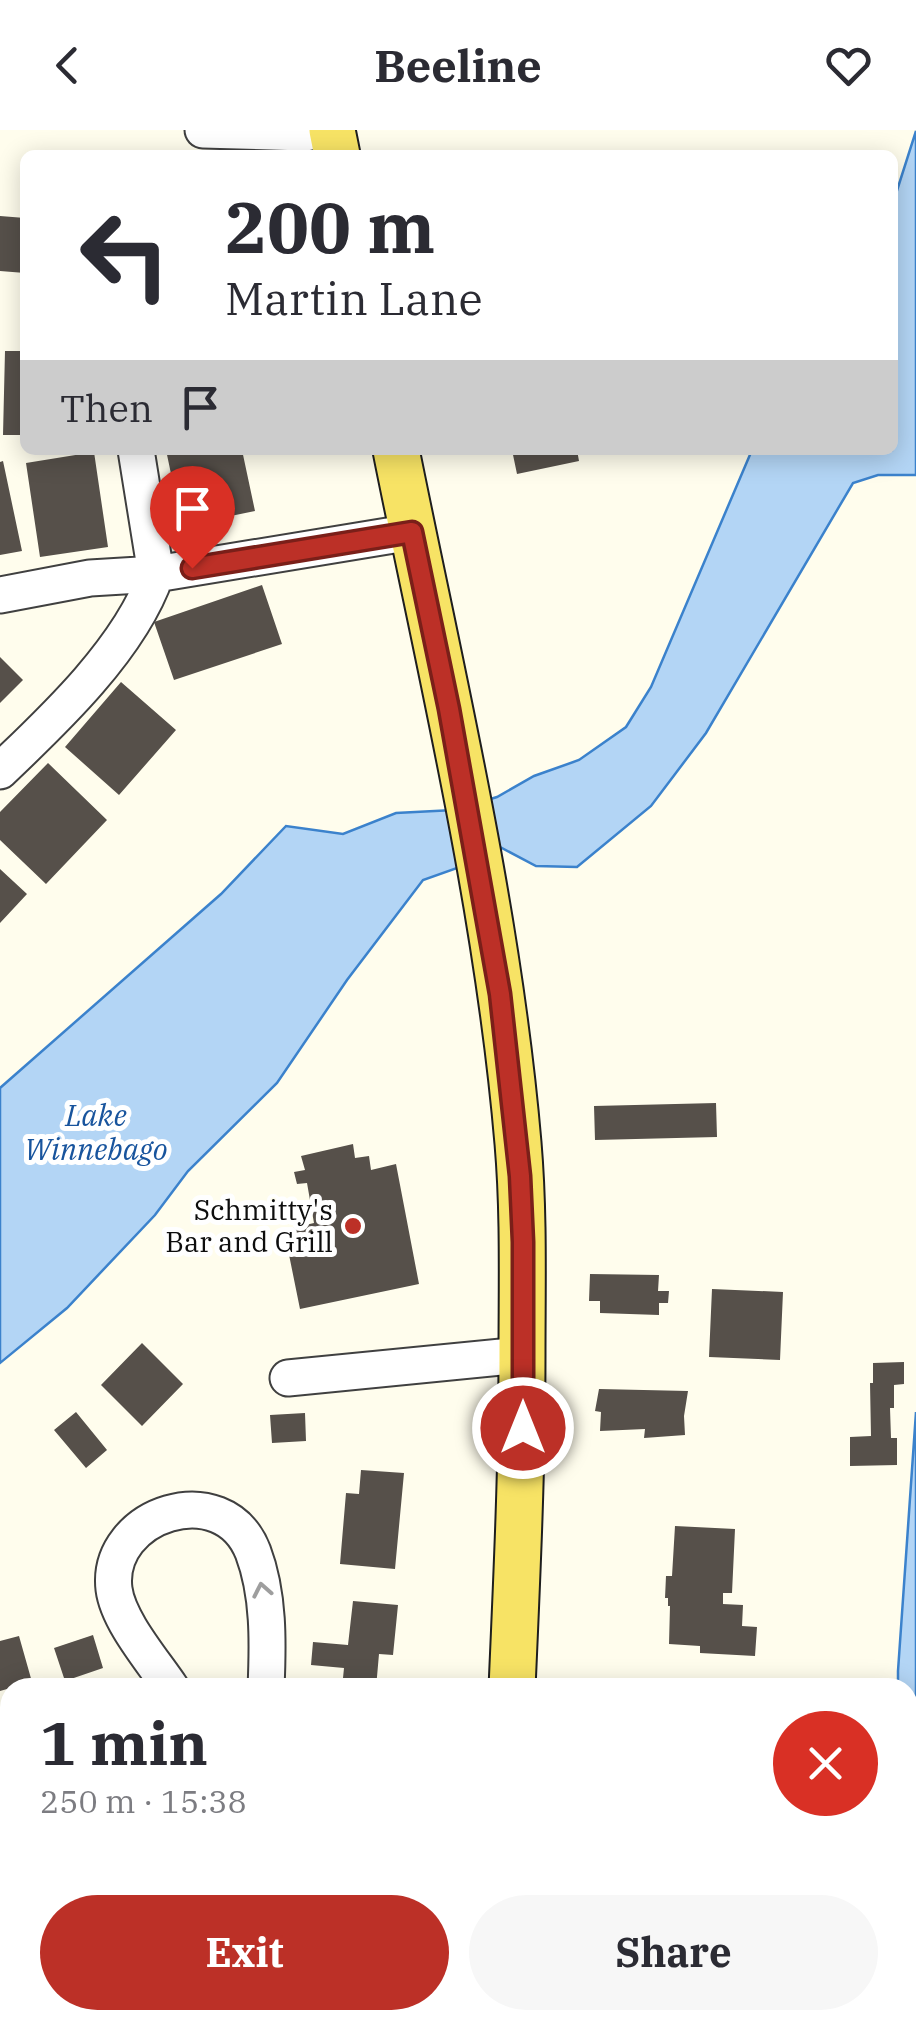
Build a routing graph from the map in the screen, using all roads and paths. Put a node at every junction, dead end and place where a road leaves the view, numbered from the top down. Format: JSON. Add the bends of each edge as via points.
{"nodes":[{"id":1,"x":203,"y":130,"type":"edge"},
{"id":2,"x":320,"y":130,"type":"edge"},
{"id":3,"x":137,"y":455,"type":"edge"},
{"id":4,"x":397,"y":455,"type":"edge"},
{"id":5,"x":412,"y":532,"type":"junction"},
{"id":6,"x":156,"y":574,"type":"junction"},
{"id":7,"x":0,"y":596,"type":"edge"},
{"id":8,"x":0,"y":771,"type":"edge"},
{"id":9,"x":522,"y":1354,"type":"junction"},
{"id":10,"x":288,"y":1378,"type":"dead end"},
{"id":11,"x":164,"y":1678,"type":"edge"},
{"id":12,"x":266,"y":1678,"type":"edge"},
{"id":13,"x":512,"y":1678,"type":"edge"}],
"edges":[{"from":1,"to":2,"type":"street"},
{"from":3,"to":6,"type":"street"},
{"from":4,"to":5,"type":"main road"},
{"from":5,"to":6,"type":"street"},
{"from":5,"to":9,"type":"main road","via":[[500,994],[518,1144]]},
{"from":6,"to":7,"type":"street","via":[[90,578]]},
{"from":6,"to":8,"type":"street","via":[[97,667]]},
{"from":9,"to":10,"type":"street"},
{"from":9,"to":13,"type":"main road"},
{"from":12,"to":11,"type":"street","one_way":true,"via":[[265,1598],[252,1548],[228,1519],[202,1508],[160,1515],[124,1543],[115,1564],[122,1614]]}]}
